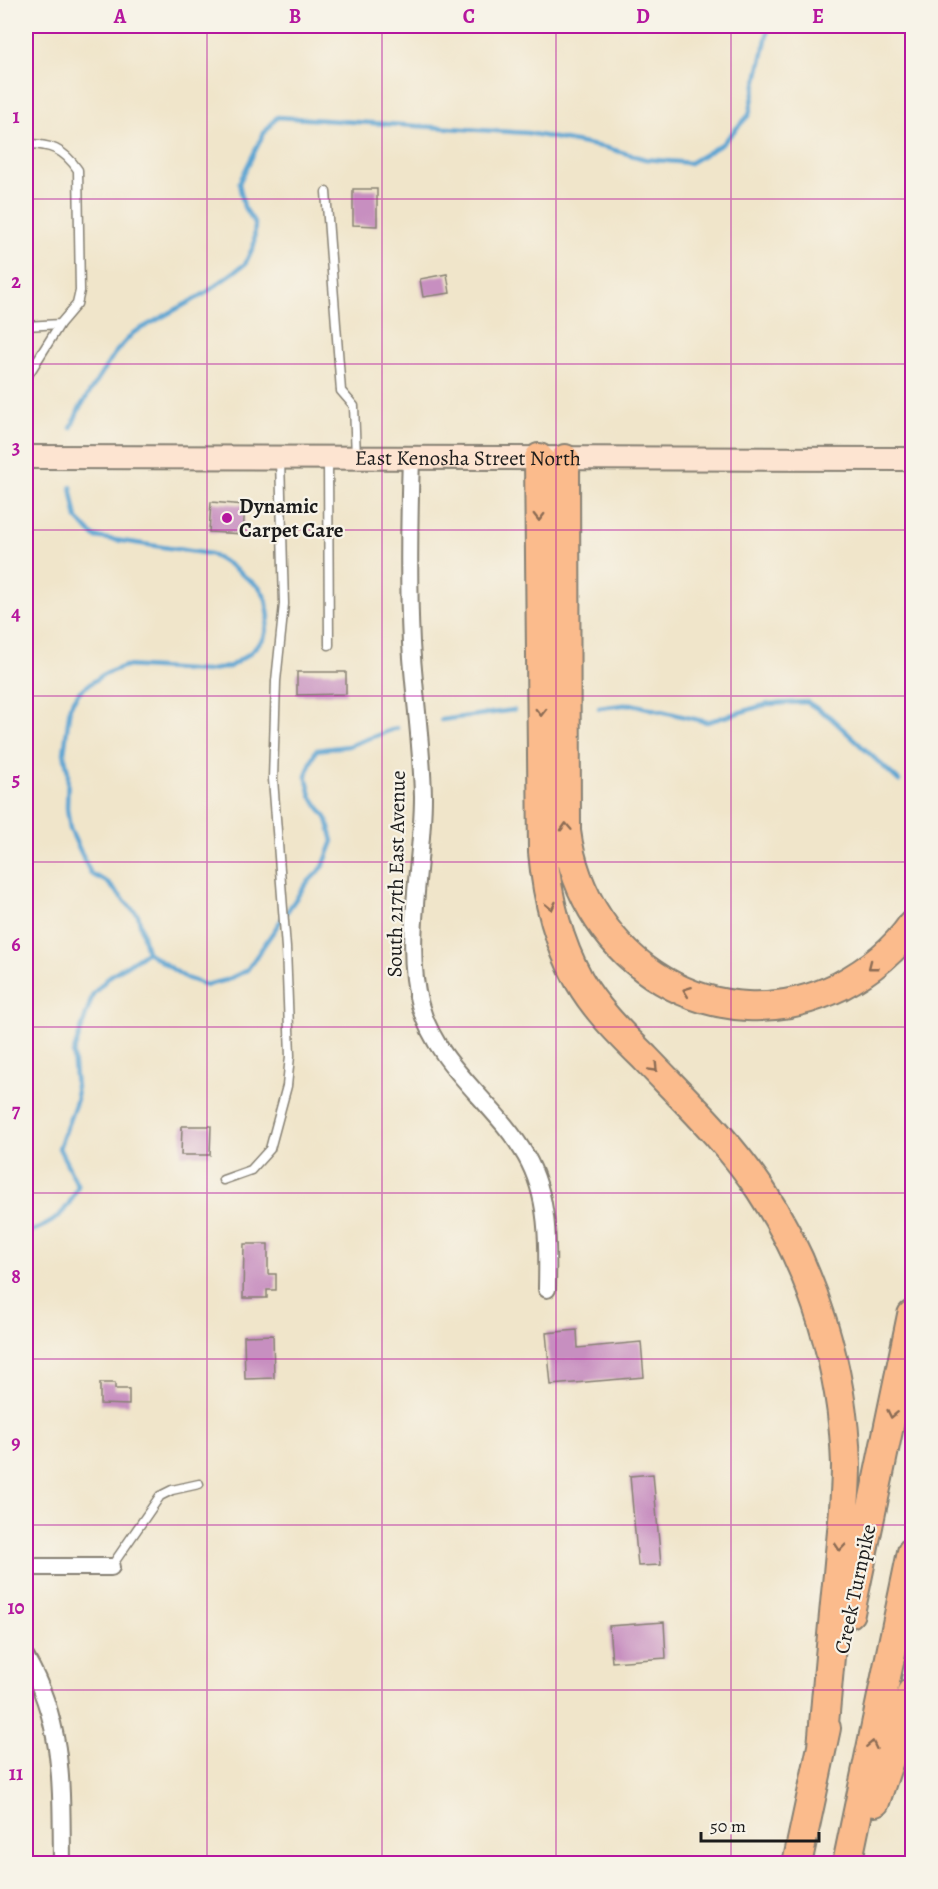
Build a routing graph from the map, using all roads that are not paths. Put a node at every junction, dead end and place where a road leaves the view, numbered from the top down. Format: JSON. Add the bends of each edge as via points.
{"nodes":[{"id":1,"x":26,"y":144,"type":"edge"},
{"id":2,"x":326,"y":192,"type":"dead end"},
{"id":3,"x":60,"y":324,"type":"junction"},
{"id":4,"x":26,"y":326,"type":"edge"},
{"id":5,"x":26,"y":373,"type":"edge"},
{"id":6,"x":26,"y":457,"type":"edge"},
{"id":7,"x":280,"y":457,"type":"junction"},
{"id":8,"x":328,"y":457,"type":"junction"},
{"id":9,"x":356,"y":457,"type":"junction"},
{"id":10,"x":411,"y":457,"type":"junction"},
{"id":11,"x":552,"y":459,"type":"junction"},
{"id":12,"x":912,"y":459,"type":"edge"},
{"id":13,"x":328,"y":645,"type":"dead end"},
{"id":14,"x":912,"y":925,"type":"edge"},
{"id":15,"x":223,"y":1180,"type":"dead end"},
{"id":16,"x":547,"y":1289,"type":"dead end"},
{"id":17,"x":912,"y":1315,"type":"edge"},
{"id":18,"x":200,"y":1484,"type":"dead end"},
{"id":19,"x":912,"y":1552,"type":"edge"},
{"id":20,"x":26,"y":1567,"type":"edge"},
{"id":21,"x":111,"y":1567,"type":"joint"},
{"id":22,"x":26,"y":1658,"type":"edge"},
{"id":23,"x":912,"y":1692,"type":"edge"},
{"id":24,"x":822,"y":1747,"type":"junction"},
{"id":25,"x":63,"y":1863,"type":"edge"},
{"id":26,"x":797,"y":1863,"type":"edge"},
{"id":27,"x":846,"y":1863,"type":"edge"},
{"id":28,"x":855,"y":1863,"type":"edge"}],
"edges":[{"from":1,"to":3,"type":"lane","via":[[56,147],[78,170],[80,291],[77,304]]},
{"from":2,"to":9,"type":"lane","via":[[341,391],[354,406]]},
{"from":3,"to":4,"type":"lane"},
{"from":3,"to":5,"type":"lane"},
{"from":6,"to":7,"type":"main road","name":"East Kenosha Street North"},
{"from":7,"to":8,"type":"main road","name":"East Kenosha Street North"},
{"from":7,"to":15,"type":"lane","via":[[284,604],[276,681],[273,779],[290,1056],[287,1086],[270,1149],[251,1170]]},
{"from":8,"to":9,"type":"main road","name":"East Kenosha Street North"},
{"from":8,"to":13,"type":"lane"},
{"from":9,"to":10,"type":"main road","name":"East Kenosha Street North"},
{"from":10,"to":11,"type":"main road","name":"East Kenosha Street North"},
{"from":10,"to":16,"type":"street","name":"South 217th East Avenue","via":[[411,632],[423,793],[414,939],[416,983],[426,1024],[436,1043],[514,1137],[536,1179],[546,1220]]},
{"from":11,"to":12,"type":"main road","name":"East Kenosha Street North"},
{"from":14,"to":11,"type":"highway","one_way":true,"via":[[866,971],[811,997],[776,1004],[737,1004],[705,998],[674,986],[617,945],[595,917],[580,888],[566,831],[564,578]]},
{"from":11,"to":24,"type":"highway","one_way":true,"via":[[543,852],[546,885],[561,940],[580,982],[597,1006],[717,1133],[760,1190],[803,1271],[827,1336],[843,1430],[846,1489]]},
{"from":17,"to":24,"type":"highway","name":"Creek Turnpike","one_way":true},
{"from":18,"to":21,"type":"lane","via":[[160,1496]]},
{"from":27,"to":19,"type":"highway","one_way":true},
{"from":20,"to":21,"type":"street"},
{"from":22,"to":25,"type":"street","via":[[52,1716],[58,1747]]},
{"from":23,"to":28,"type":"highway"},
{"from":24,"to":26,"type":"highway","name":"Creek Turnpike"}]}
